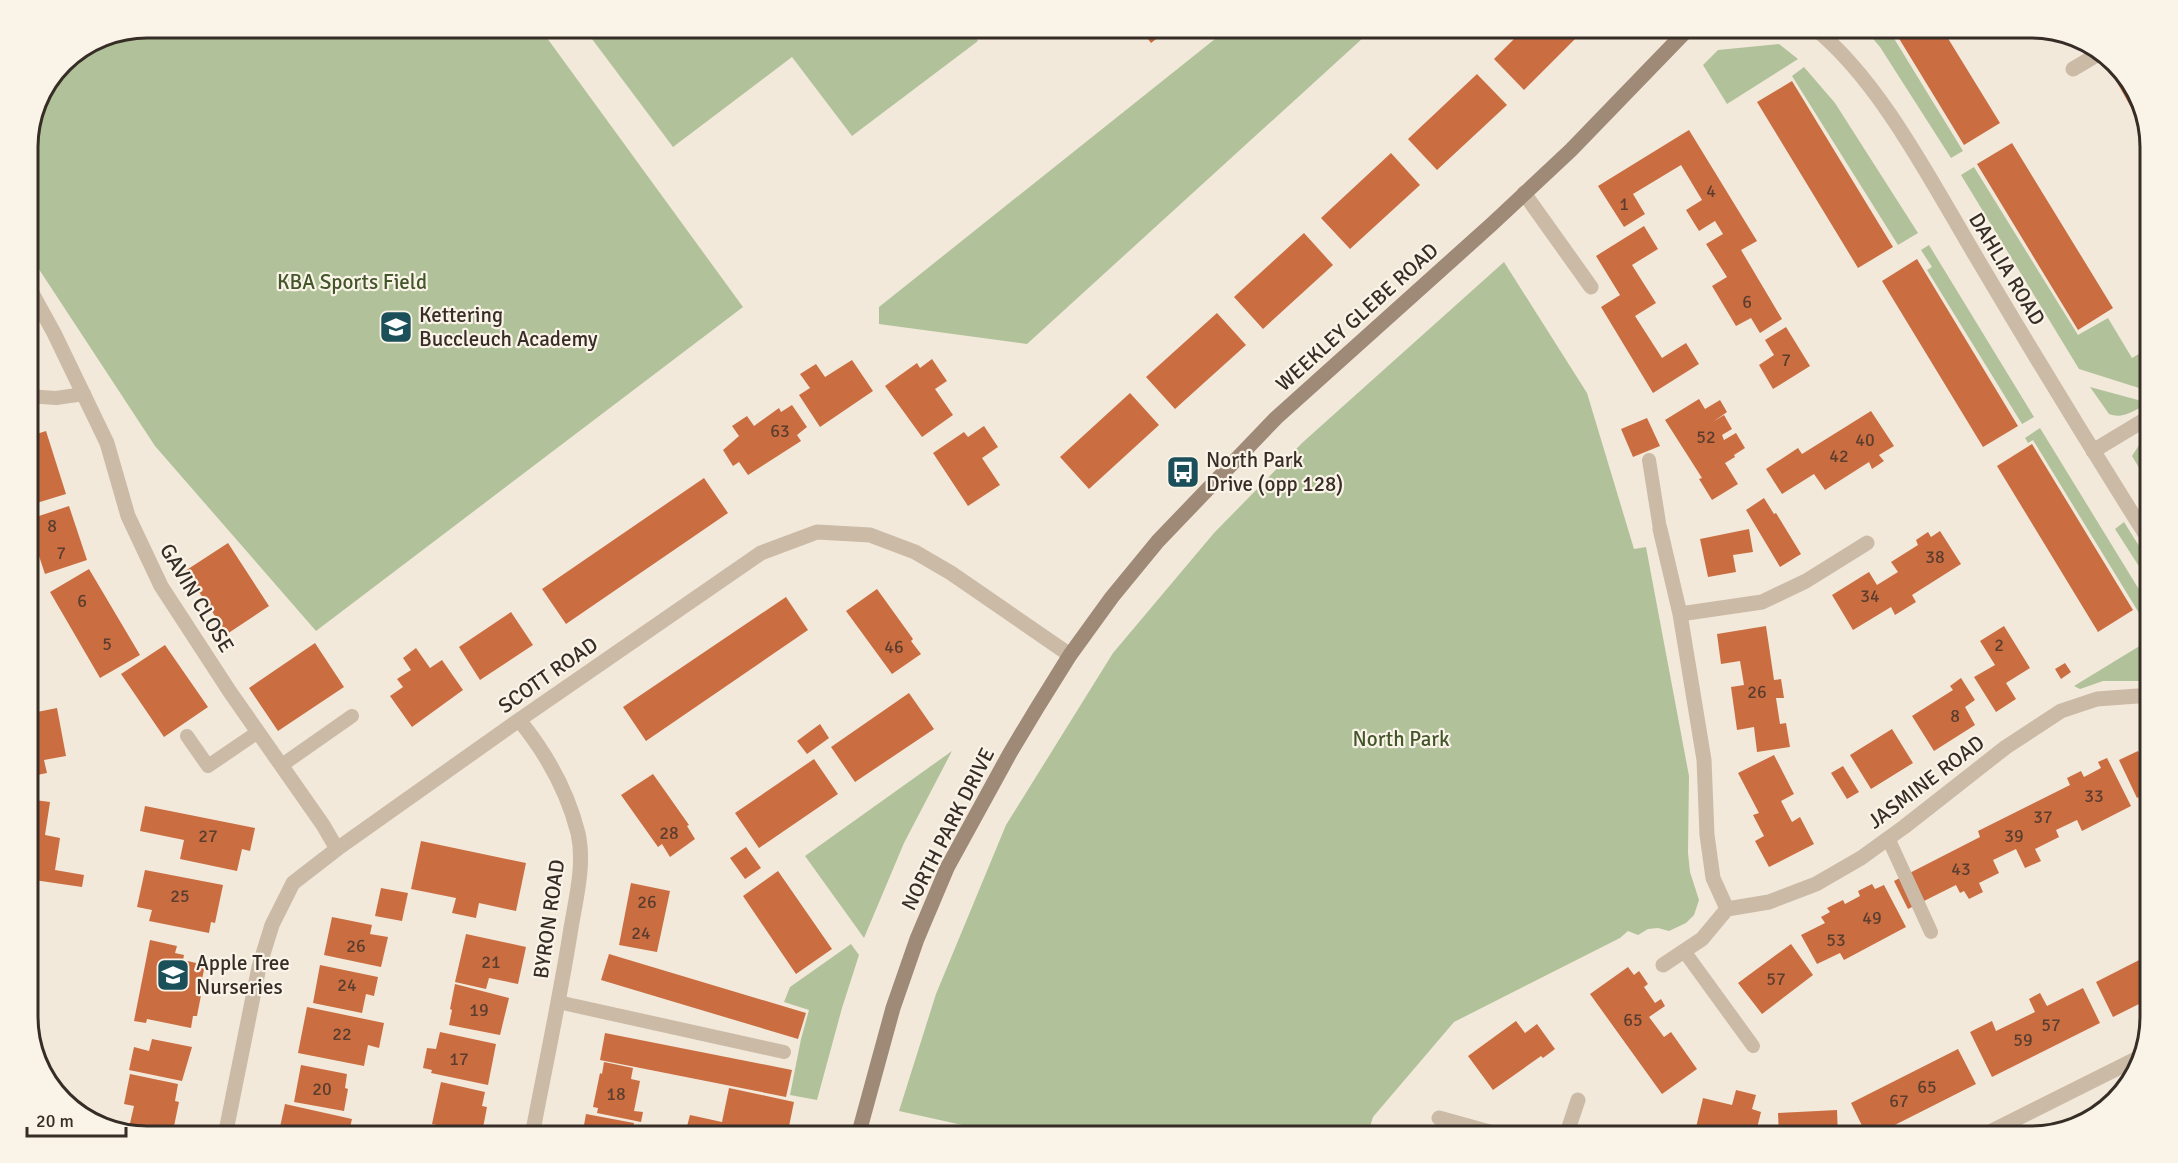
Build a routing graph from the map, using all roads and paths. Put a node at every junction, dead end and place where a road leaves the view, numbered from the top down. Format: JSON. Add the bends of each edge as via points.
{"nodes":[{"id":1,"x":1679,"y":38,"type":"edge"},
{"id":2,"x":1827,"y":38,"type":"edge"},
{"id":3,"x":2093,"y":57,"type":"edge"},
{"id":4,"x":2073,"y":69,"type":"dead end"},
{"id":5,"x":1524,"y":194,"type":"junction"},
{"id":6,"x":1591,"y":287,"type":"dead end"},
{"id":7,"x":38,"y":305,"type":"edge"},
{"id":8,"x":84,"y":394,"type":"junction"},
{"id":9,"x":38,"y":397,"type":"edge"},
{"id":10,"x":2140,"y":423,"type":"edge"},
{"id":11,"x":2093,"y":452,"type":"junction"},
{"id":12,"x":1649,"y":460,"type":"dead end"},
{"id":13,"x":2140,"y":526,"type":"edge"},
{"id":14,"x":1660,"y":529,"type":"joint"},
{"id":15,"x":1867,"y":543,"type":"dead end"},
{"id":16,"x":1680,"y":614,"type":"junction"},
{"id":17,"x":1070,"y":655,"type":"junction"},
{"id":18,"x":2140,"y":696,"type":"edge"},
{"id":19,"x":352,"y":716,"type":"dead end"},
{"id":20,"x":519,"y":720,"type":"junction"},
{"id":21,"x":258,"y":732,"type":"junction"},
{"id":22,"x":187,"y":736,"type":"dead end"},
{"id":23,"x":282,"y":765,"type":"junction"},
{"id":24,"x":1888,"y":838,"type":"junction"},
{"id":25,"x":337,"y":849,"type":"junction"},
{"id":26,"x":1727,"y":909,"type":"junction"},
{"id":27,"x":1931,"y":932,"type":"dead end"},
{"id":28,"x":1683,"y":951,"type":"junction"},
{"id":29,"x":1664,"y":964,"type":"dead end"},
{"id":30,"x":558,"y":1002,"type":"junction"},
{"id":31,"x":1753,"y":1046,"type":"dead end"},
{"id":32,"x":784,"y":1052,"type":"dead end"},
{"id":33,"x":2130,"y":1062,"type":"edge"},
{"id":34,"x":1578,"y":1100,"type":"dead end"},
{"id":35,"x":1439,"y":1118,"type":"dead end"},
{"id":36,"x":227,"y":1126,"type":"edge"},
{"id":37,"x":534,"y":1126,"type":"edge"},
{"id":38,"x":861,"y":1126,"type":"edge"},
{"id":39,"x":1468,"y":1126,"type":"edge"},
{"id":40,"x":1569,"y":1126,"type":"edge"},
{"id":41,"x":2002,"y":1126,"type":"edge"}],
"edges":[{"from":1,"to":5,"type":"street","name":"WEEKLEY GLEBE ROAD"},
{"from":2,"to":11,"type":"street","name":"DAHLIA ROAD","via":[[1863,78],[1908,142]]},
{"from":3,"to":4,"type":"street"},
{"from":5,"to":6,"type":"street"},
{"from":5,"to":17,"type":"street","name":"WEEKLEY GLEBE ROAD","via":[[1276,418],[1158,541]]},
{"from":7,"to":8,"type":"street","name":"GAVIN CLOSE"},
{"from":8,"to":9,"type":"lane"},
{"from":8,"to":21,"type":"street","name":"GAVIN CLOSE","via":[[107,443],[129,516],[161,586]]},
{"from":10,"to":11,"type":"street"},
{"from":11,"to":13,"type":"street","name":"DAHLIA ROAD"},
{"from":12,"to":14,"type":"lane"},
{"from":14,"to":16,"type":"street"},
{"from":15,"to":16,"type":"street","via":[[1806,581],[1762,602]]},
{"from":16,"to":26,"type":"street","via":[[1704,760],[1713,878]]},
{"from":17,"to":20,"type":"street","name":"SCOTT ROAD","via":[[915,552],[870,535],[818,532],[761,553]]},
{"from":17,"to":38,"type":"street","name":"NORTH PARK DRIVE","via":[[947,868],[916,939]]},
{"from":18,"to":24,"type":"street","name":"JASMINE ROAD","via":[[2097,699],[2061,711]]},
{"from":19,"to":23,"type":"lane"},
{"from":20,"to":25,"type":"street","name":"SCOTT ROAD"},
{"from":20,"to":30,"type":"street","name":"BYRON ROAD","via":[[563,786],[578,835],[580,872]]},
{"from":21,"to":22,"type":"lane","via":[[208,766]]},
{"from":21,"to":23,"type":"street","name":"GAVIN CLOSE"},
{"from":23,"to":25,"type":"street","name":"GAVIN CLOSE"},
{"from":24,"to":26,"type":"street","name":"JASMINE ROAD","via":[[1816,884],[1769,902]]},
{"from":24,"to":27,"type":"lane"},
{"from":25,"to":36,"type":"street","name":"SCOTT ROAD","via":[[293,884],[272,925],[259,967]]},
{"from":26,"to":28,"type":"street","via":[[1702,939]]},
{"from":28,"to":29,"type":"street"},
{"from":28,"to":31,"type":"lane"},
{"from":30,"to":32,"type":"lane"},
{"from":30,"to":37,"type":"street","name":"BYRON ROAD"},
{"from":33,"to":41,"type":"street"},
{"from":34,"to":40,"type":"street"},
{"from":35,"to":39,"type":"street"}]}
